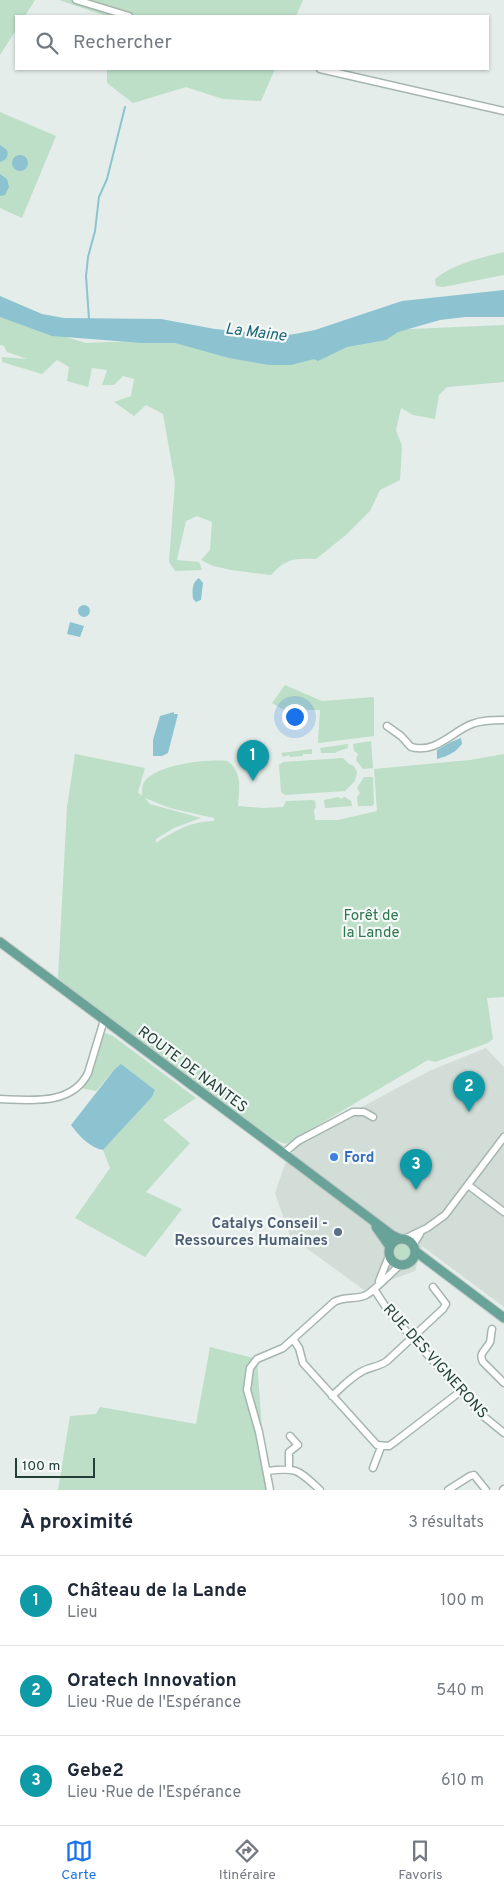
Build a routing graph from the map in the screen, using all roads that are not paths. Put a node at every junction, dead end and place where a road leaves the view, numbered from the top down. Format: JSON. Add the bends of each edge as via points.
{"nodes":[{"id":1,"x":76,"y":0,"type":"edge"},
{"id":2,"x":126,"y":15,"type":"edge"},
{"id":3,"x":324,"y":70,"type":"edge"},
{"id":4,"x":504,"y":111,"type":"edge"},
{"id":5,"x":504,"y":720,"type":"edge"},
{"id":6,"x":387,"y":726,"type":"dead end"},
{"id":7,"x":0,"y":942,"type":"edge"},
{"id":8,"x":104,"y":1020,"type":"junction"},
{"id":9,"x":0,"y":1099,"type":"edge"},
{"id":10,"x":373,"y":1117,"type":"dead end"},
{"id":11,"x":504,"y":1137,"type":"edge"},
{"id":12,"x":284,"y":1153,"type":"junction"},
{"id":13,"x":468,"y":1185,"type":"junction"},
{"id":14,"x":504,"y":1212,"type":"edge"},
{"id":15,"x":369,"y":1218,"type":"junction"},
{"id":16,"x":427,"y":1228,"type":"junction"},
{"id":17,"x":402,"y":1239,"type":"junction"},
{"id":18,"x":414,"y":1248,"type":"junction"},
{"id":19,"x":390,"y":1251,"type":"junction"},
{"id":20,"x":412,"y":1261,"type":"junction"},
{"id":21,"x":400,"y":1265,"type":"junction"},
{"id":22,"x":435,"y":1266,"type":"junction"},
{"id":23,"x":376,"y":1287,"type":"junction"},
{"id":24,"x":433,"y":1287,"type":"dead end"},
{"id":25,"x":504,"y":1318,"type":"edge"},
{"id":26,"x":492,"y":1329,"type":"dead end"},
{"id":27,"x":412,"y":1337,"type":"junction"},
{"id":28,"x":294,"y":1339,"type":"junction"},
{"id":29,"x":504,"y":1383,"type":"edge"},
{"id":30,"x":462,"y":1391,"type":"junction"},
{"id":31,"x":332,"y":1396,"type":"junction"},
{"id":32,"x":504,"y":1433,"type":"edge"},
{"id":33,"x":290,"y":1436,"type":"dead end"},
{"id":34,"x":381,"y":1446,"type":"junction"},
{"id":35,"x":289,"y":1468,"type":"junction"},
{"id":36,"x":373,"y":1468,"type":"dead end"},
{"id":37,"x":267,"y":1471,"type":"junction"},
{"id":38,"x":270,"y":1490,"type":"edge"},
{"id":39,"x":320,"y":1490,"type":"edge"},
{"id":40,"x":448,"y":1490,"type":"edge"},
{"id":41,"x":486,"y":1490,"type":"edge"}],
"edges":[{"from":1,"to":2,"type":"street"},
{"from":3,"to":4,"type":"street"},
{"from":5,"to":6,"type":"street","via":[[473,724],[441,743],[424,748],[411,747]]},
{"from":7,"to":8,"type":"main road","name":"ROUTE DE NANTES"},
{"from":8,"to":9,"type":"street","via":[[88,1073],[79,1086],[54,1099]]},
{"from":8,"to":12,"type":"main road","name":"ROUTE DE NANTES"},
{"from":10,"to":12,"type":"street","via":[[364,1112],[353,1112],[298,1141]]},
{"from":11,"to":13,"type":"street"},
{"from":12,"to":15,"type":"main road","name":"ROUTE DE NANTES"},
{"from":13,"to":14,"type":"street"},
{"from":13,"to":16,"type":"street","via":[[445,1215]]},
{"from":15,"to":17,"type":"main road","name":"ROUTE DE NANTES"},
{"from":15,"to":19,"type":"main road","name":"ROUTE DE NANTES"},
{"from":16,"to":17,"type":"street"},
{"from":16,"to":18,"type":"street","via":[[419,1235]]},
{"from":17,"to":18,"type":"main road"},
{"from":17,"to":19,"type":"main road"},
{"from":18,"to":20,"type":"main road"},
{"from":18,"to":22,"type":"main road"},
{"from":19,"to":21,"type":"main road","via":[[393,1262]]},
{"from":19,"to":23,"type":"street","name":"RUE DES VIGNERONS"},
{"from":20,"to":21,"type":"main road"},
{"from":20,"to":22,"type":"main road"},
{"from":21,"to":23,"type":"street","name":"RUE DES VIGNERONS"},
{"from":22,"to":25,"type":"main road"},
{"from":23,"to":27,"type":"street","name":"RUE DES VIGNERONS","via":[[389,1312]]},
{"from":23,"to":28,"type":"street","via":[[366,1296],[344,1297],[334,1302]]},
{"from":24,"to":27,"type":"street","via":[[446,1304]]},
{"from":26,"to":29,"type":"street","via":[[490,1342],[481,1358]]},
{"from":27,"to":30,"type":"street","name":"RUE DES VIGNERONS"},
{"from":27,"to":31,"type":"street","via":[[382,1364],[356,1374]]},
{"from":28,"to":31,"type":"street","via":[[303,1363]]},
{"from":28,"to":37,"type":"street","via":[[276,1352],[257,1359],[248,1374],[247,1390]]},
{"from":30,"to":32,"type":"street","name":"RUE DES VIGNERONS"},
{"from":30,"to":34,"type":"street","via":[[389,1446]]},
{"from":31,"to":34,"type":"street","via":[[371,1440]]},
{"from":33,"to":35,"type":"street","via":[[298,1445],[289,1452]]},
{"from":34,"to":36,"type":"street"},
{"from":35,"to":37,"type":"street"},
{"from":35,"to":39,"type":"street","via":[[298,1471]]},
{"from":37,"to":38,"type":"street"},
{"from":40,"to":41,"type":"street","via":[[474,1475]]}]}
